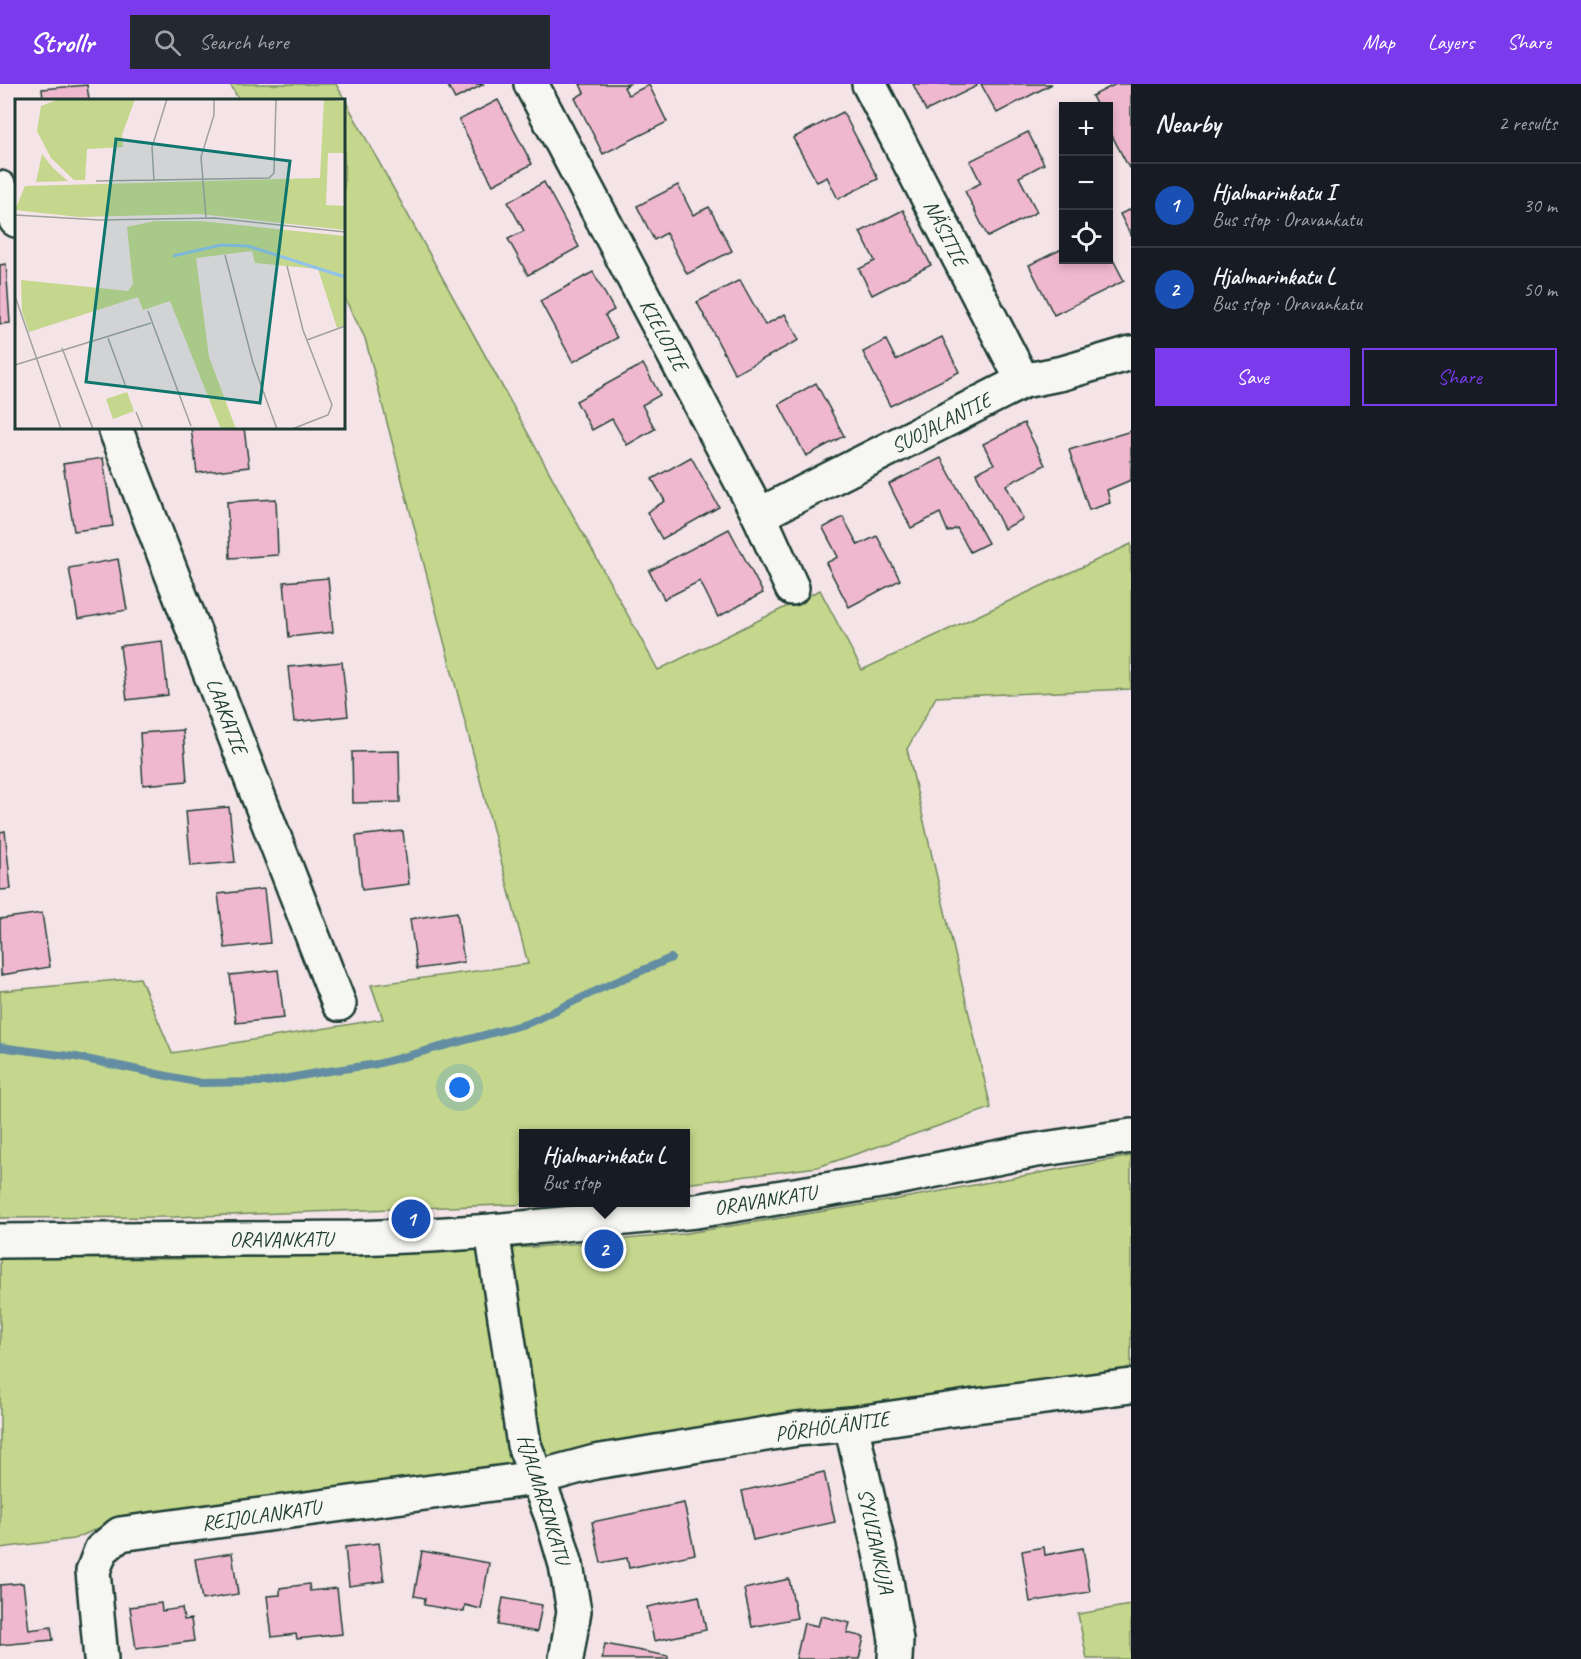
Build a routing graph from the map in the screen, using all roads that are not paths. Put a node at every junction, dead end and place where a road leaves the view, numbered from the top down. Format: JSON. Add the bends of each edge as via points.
{"nodes":[{"id":1,"x":531,"y":84,"type":"edge"},
{"id":2,"x":869,"y":84,"type":"edge"},
{"id":3,"x":0,"y":188,"type":"edge"},
{"id":4,"x":15,"y":218,"type":"edge"},
{"id":5,"x":1131,"y":353,"type":"edge"},
{"id":6,"x":1023,"y":381,"type":"junction"},
{"id":7,"x":115,"y":429,"type":"edge"},
{"id":8,"x":759,"y":515,"type":"junction"},
{"id":9,"x":792,"y":588,"type":"dead end"},
{"id":10,"x":339,"y":1004,"type":"dead end"},
{"id":11,"x":1131,"y":1136,"type":"edge"},
{"id":12,"x":492,"y":1231,"type":"junction"},
{"id":13,"x":0,"y":1240,"type":"edge"},
{"id":14,"x":1131,"y":1386,"type":"edge"},
{"id":15,"x":851,"y":1424,"type":"junction"},
{"id":16,"x":536,"y":1478,"type":"junction"},
{"id":17,"x":101,"y":1659,"type":"edge"},
{"id":18,"x":566,"y":1659,"type":"edge"},
{"id":19,"x":895,"y":1659,"type":"edge"}],
"edges":[{"from":1,"to":8,"type":"street","name":"KIELOTIE"},
{"from":2,"to":6,"type":"street","name":"NÄSITIE"},
{"from":3,"to":4,"type":"street"},
{"from":5,"to":6,"type":"street","name":"SUOJALANTIE"},
{"from":6,"to":8,"type":"street","name":"SUOJALANTIE"},
{"from":7,"to":10,"type":"street","name":"LAAKATIE"},
{"from":8,"to":9,"type":"street","name":"KIELOTIE"},
{"from":11,"to":12,"type":"street","name":"ORAVANKATU","via":[[696,1211]]},
{"from":12,"to":13,"type":"street","name":"ORAVANKATU","via":[[355,1238]]},
{"from":12,"to":16,"type":"street","name":"HJALMARINKATU","via":[[524,1445]]},
{"from":14,"to":15,"type":"street","name":"PÖRHÖLÄNTIE"},
{"from":15,"to":16,"type":"street","name":"PÖRHÖLÄNTIE","via":[[797,1429],[596,1462]]},
{"from":15,"to":19,"type":"street","name":"SYLVIANKUJA","via":[[885,1575],[896,1640]]},
{"from":16,"to":17,"type":"street","name":"REIJOLANKATU","via":[[120,1534],[101,1550],[93,1571]]},
{"from":16,"to":18,"type":"street","name":"HJALMARINKATU","via":[[566,1565],[574,1611]]}]}
